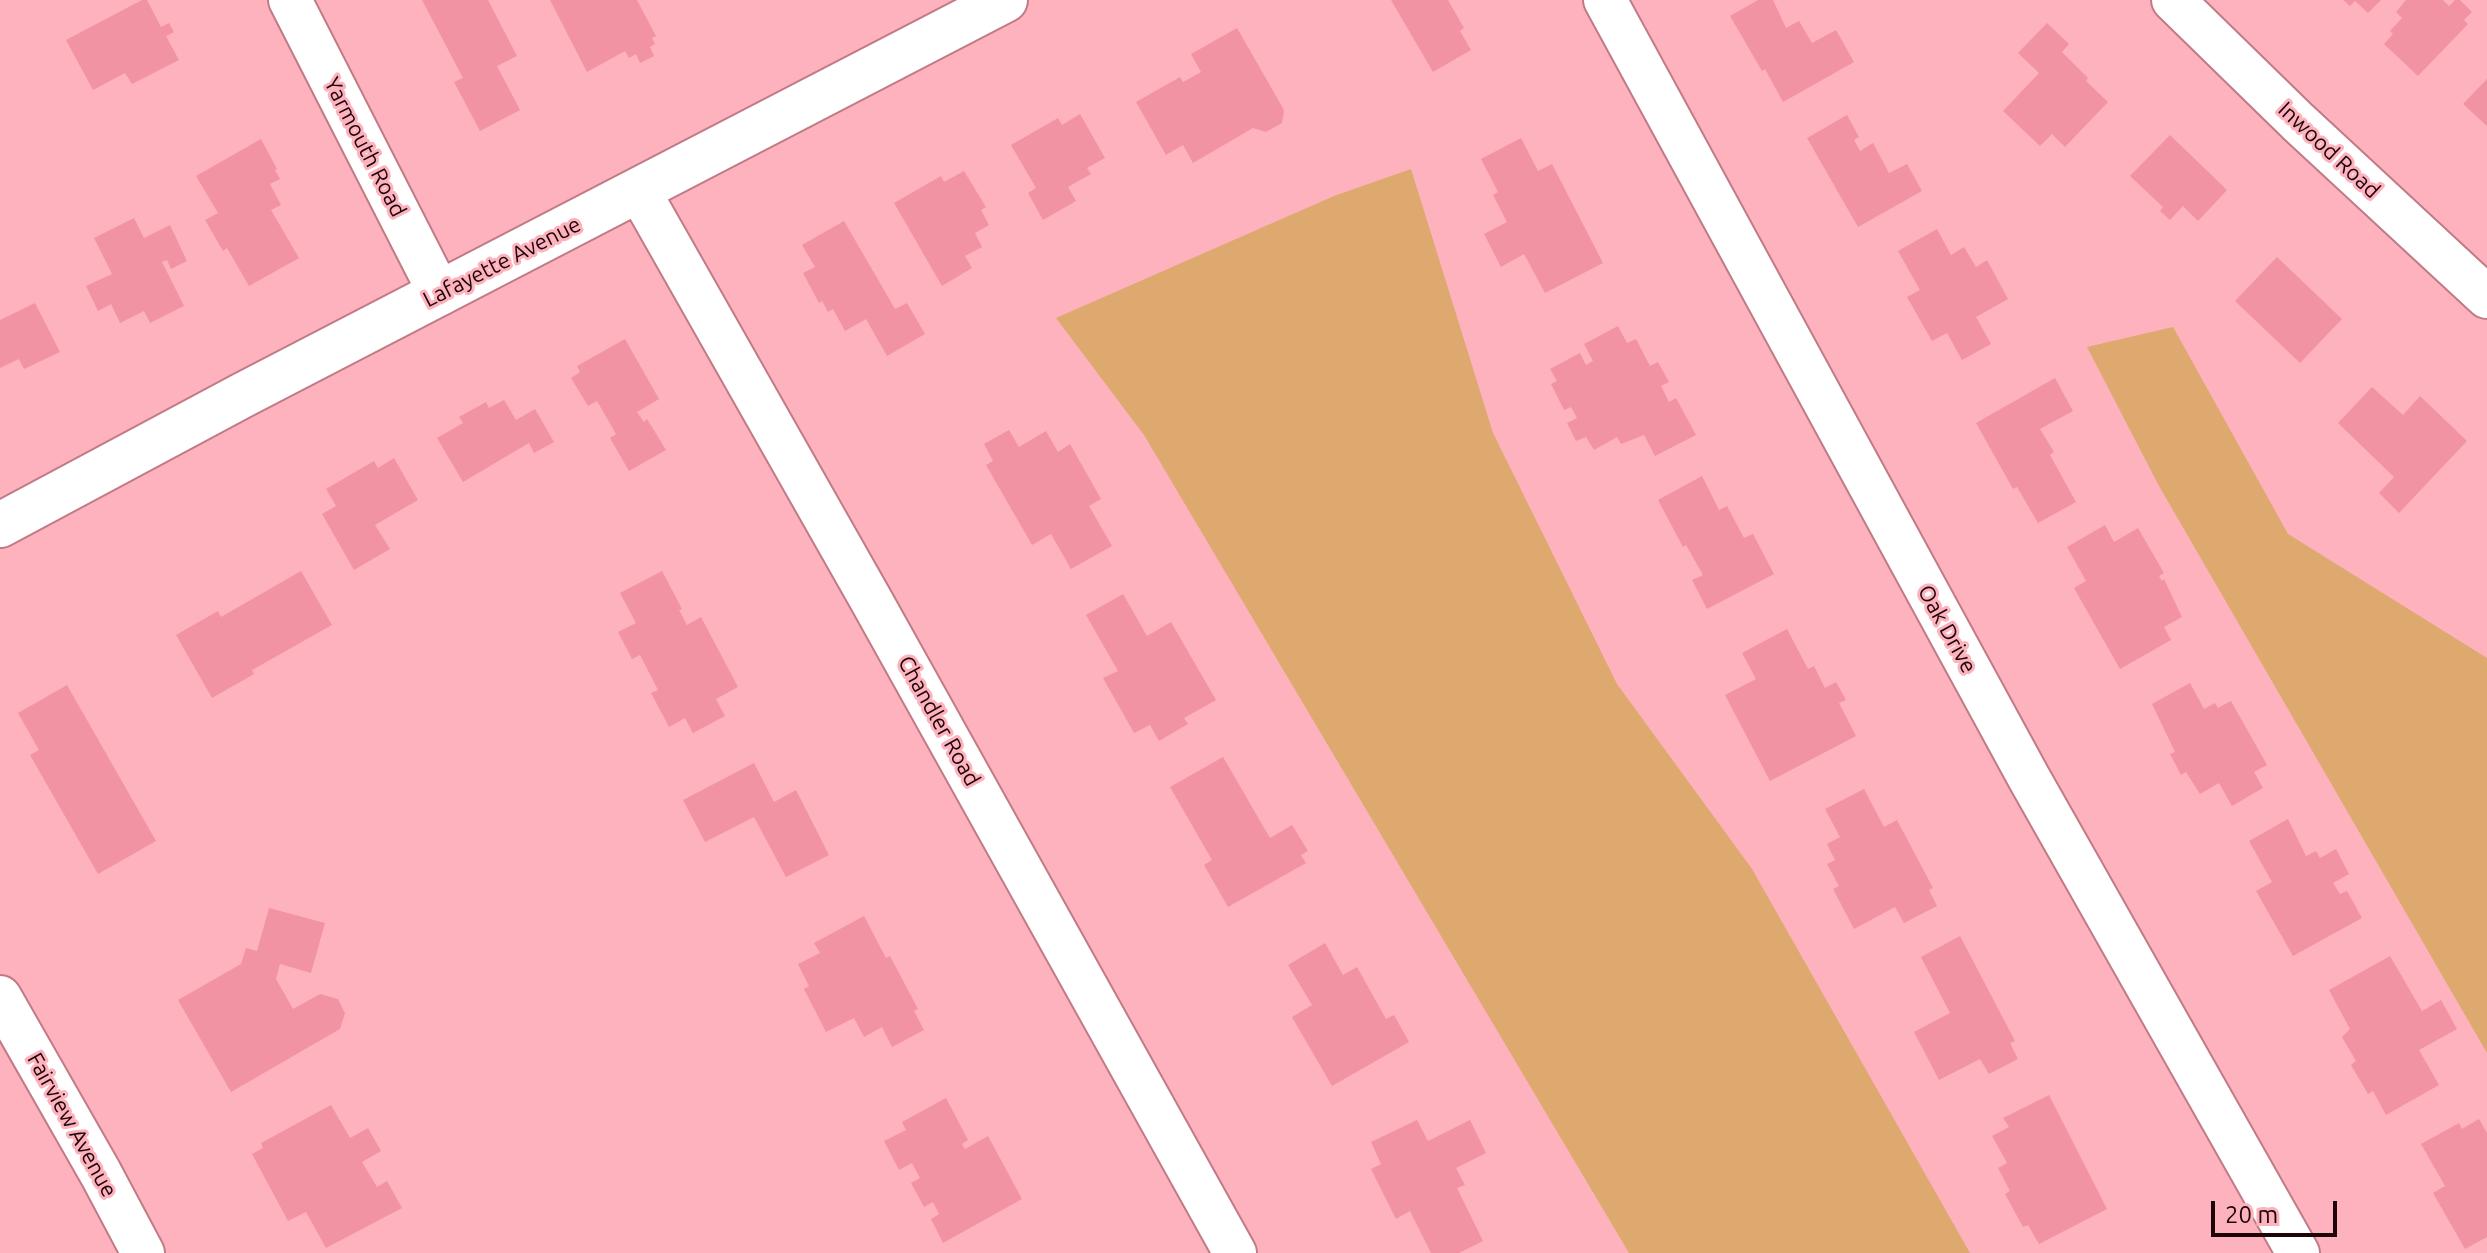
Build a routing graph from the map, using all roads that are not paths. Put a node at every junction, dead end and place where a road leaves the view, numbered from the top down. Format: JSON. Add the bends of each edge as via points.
{"nodes":[{"id":1,"x":290,"y":0,"type":"edge"},
{"id":2,"x":1005,"y":0,"type":"edge"},
{"id":3,"x":1605,"y":0,"type":"edge"},
{"id":4,"x":2173,"y":0,"type":"edge"},
{"id":5,"x":639,"y":191,"type":"junction"},
{"id":6,"x":440,"y":294,"type":"junction"},
{"id":7,"x":2487,"y":297,"type":"edge"},
{"id":8,"x":0,"y":525,"type":"edge"},
{"id":9,"x":0,"y":997,"type":"edge"},
{"id":10,"x":143,"y":1253,"type":"edge"},
{"id":11,"x":1235,"y":1253,"type":"edge"},
{"id":12,"x":2298,"y":1253,"type":"edge"}],
"edges":[{"from":1,"to":6,"type":"street","name":"Yarmouth Road"},
{"from":2,"to":5,"type":"street","name":"Lafayette Avenue"},
{"from":3,"to":12,"type":"street","name":"Oak Drive","via":[[2029,778]]},
{"from":4,"to":7,"type":"street","name":"Inwood Road"},
{"from":5,"to":6,"type":"street","name":"Lafayette Avenue"},
{"from":5,"to":11,"type":"street","name":"Chandler Road"},
{"from":6,"to":8,"type":"street","name":"Lafayette Avenue"},
{"from":9,"to":10,"type":"street","name":"Fairview Avenue"}]}
